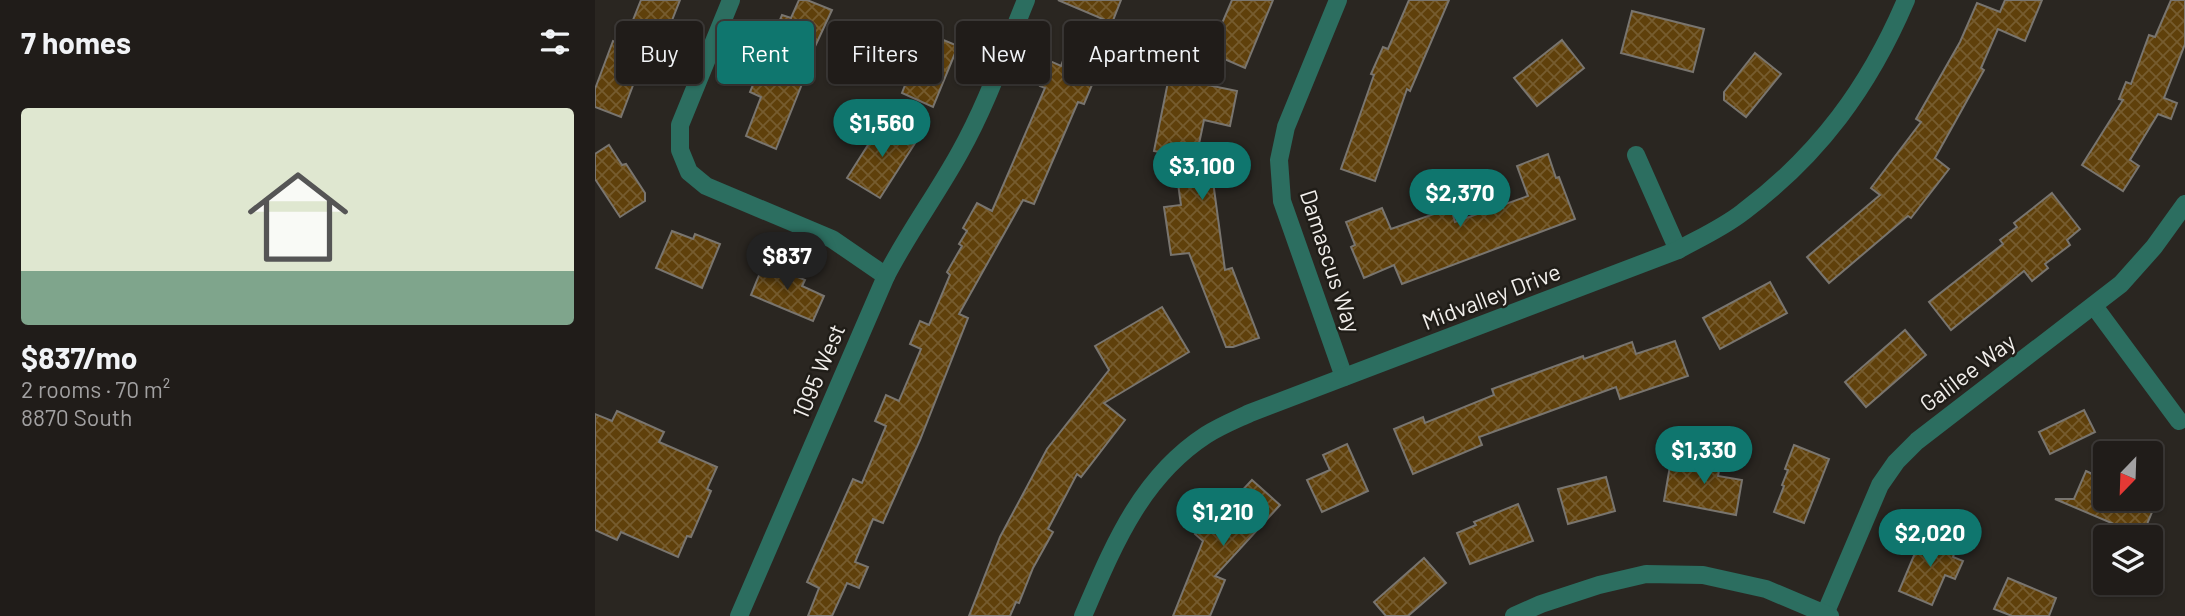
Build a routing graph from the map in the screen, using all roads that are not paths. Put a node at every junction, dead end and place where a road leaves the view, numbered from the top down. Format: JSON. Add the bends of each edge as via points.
{"nodes":[{"id":1,"x":731,"y":0,"type":"edge"},
{"id":2,"x":1026,"y":0,"type":"edge"},
{"id":3,"x":1338,"y":0,"type":"edge"},
{"id":4,"x":1906,"y":0,"type":"edge"},
{"id":5,"x":1636,"y":155,"type":"dead end"},
{"id":6,"x":2185,"y":204,"type":"edge"},
{"id":7,"x":1678,"y":250,"type":"junction"},
{"id":8,"x":885,"y":276,"type":"junction"},
{"id":9,"x":2094,"y":306,"type":"junction"},
{"id":10,"x":1344,"y":377,"type":"junction"},
{"id":11,"x":2179,"y":421,"type":"dead end"},
{"id":12,"x":1828,"y":615,"type":"edge"},
{"id":13,"x":739,"y":616,"type":"edge"},
{"id":14,"x":1083,"y":616,"type":"edge"},
{"id":15,"x":1514,"y":616,"type":"edge"}],
"edges":[{"from":1,"to":8,"type":"street","via":[[680,125],[680,150],[689,172],[706,186],[832,239]]},
{"from":2,"to":8,"type":"street","name":"1095 West","via":[[960,152]]},
{"from":3,"to":10,"type":"street","name":"Damascus Way","via":[[1286,127],[1279,160],[1282,201]]},
{"from":4,"to":7,"type":"street","name":"Midvalley Drive","via":[[1873,68],[1841,117],[1800,165],[1742,213]]},
{"from":5,"to":7,"type":"street"},
{"from":6,"to":9,"type":"street","name":"Galilee Way","via":[[2121,284]]},
{"from":7,"to":10,"type":"street","name":"Midvalley Drive"},
{"from":8,"to":13,"type":"street","name":"1095 West"},
{"from":9,"to":11,"type":"street"},
{"from":9,"to":12,"type":"street","name":"Galilee Way","via":[[1896,462],[1880,485]]},
{"from":10,"to":14,"type":"street","name":"Midvalley Drive","via":[[1250,412],[1206,435],[1166,468],[1131,513]]},
{"from":12,"to":15,"type":"street","via":[[1741,583],[1703,575],[1646,574],[1598,585]]}]}
